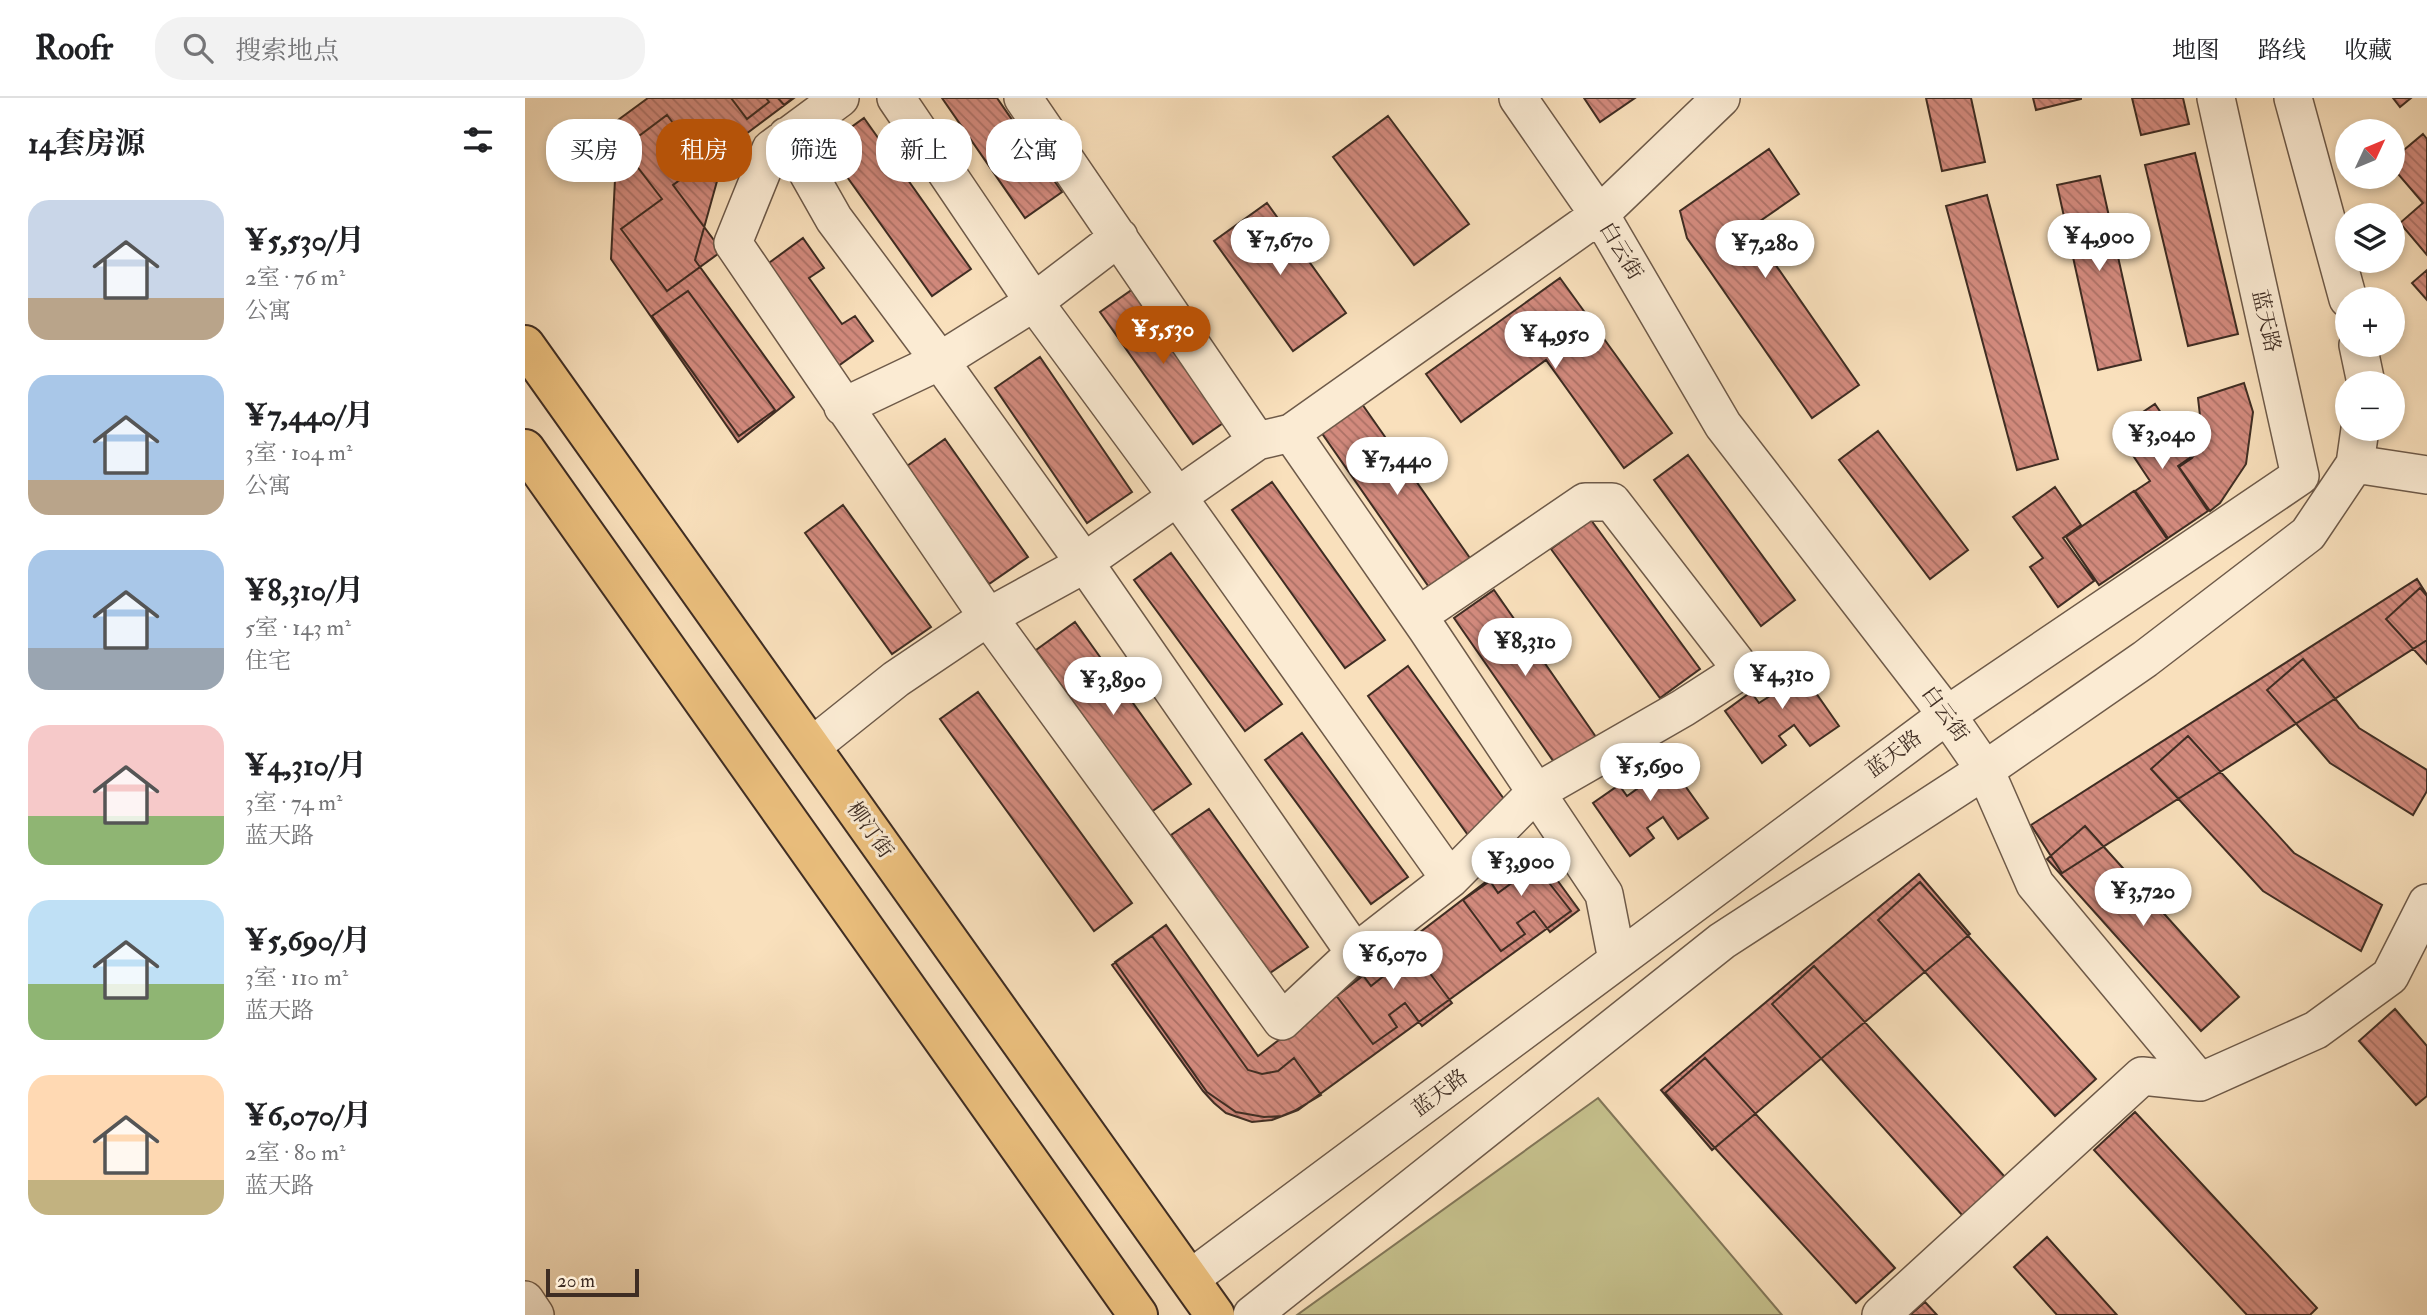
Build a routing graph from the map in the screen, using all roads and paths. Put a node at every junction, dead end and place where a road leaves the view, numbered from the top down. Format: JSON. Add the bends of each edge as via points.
{"nodes":[{"id":1,"x":841,"y":98,"type":"edge"},
{"id":2,"x":896,"y":98,"type":"edge"},
{"id":3,"x":1023,"y":98,"type":"edge"},
{"id":4,"x":1518,"y":98,"type":"edge"},
{"id":5,"x":1721,"y":98,"type":"edge"},
{"id":6,"x":2216,"y":98,"type":"edge"},
{"id":7,"x":2293,"y":98,"type":"edge"},
{"id":8,"x":811,"y":119,"type":"edge"},
{"id":9,"x":766,"y":161,"type":"edge"},
{"id":10,"x":813,"y":182,"type":"edge"},
{"id":11,"x":1599,"y":215,"type":"junction"},
{"id":12,"x":1119,"y":237,"type":"junction"},
{"id":13,"x":2344,"y":287,"type":"edge"},
{"id":14,"x":1034,"y":302,"type":"junction"},
{"id":15,"x":525,"y":345,"type":"edge"},
{"id":16,"x":940,"y":361,"type":"junction"},
{"id":17,"x":843,"y":407,"type":"junction"},
{"id":18,"x":1274,"y":437,"type":"junction"},
{"id":19,"x":2358,"y":441,"type":"edge"},
{"id":20,"x":525,"y":449,"type":"edge"},
{"id":21,"x":2355,"y":464,"type":"junction"},
{"id":22,"x":2427,"y":475,"type":"edge"},
{"id":23,"x":1177,"y":496,"type":"junction"},
{"id":24,"x":1084,"y":562,"type":"junction"},
{"id":25,"x":1418,"y":616,"type":"junction"},
{"id":26,"x":988,"y":617,"type":"junction"},
{"id":27,"x":1947,"y":715,"type":"junction"},
{"id":28,"x":811,"y":747,"type":"junction"},
{"id":29,"x":1985,"y":770,"type":"junction"},
{"id":30,"x":1535,"y":793,"type":"junction"},
{"id":31,"x":1450,"y":879,"type":"junction"},
{"id":32,"x":2427,"y":903,"type":"edge"},
{"id":33,"x":1355,"y":953,"type":"junction"},
{"id":34,"x":1617,"y":960,"type":"junction"},
{"id":35,"x":2200,"y":1083,"type":"junction"},
{"id":36,"x":1190,"y":1279,"type":"junction"},
{"id":37,"x":525,"y":1300,"type":"edge"},
{"id":38,"x":534,"y":1315,"type":"edge"},
{"id":39,"x":1138,"y":1315,"type":"edge"},
{"id":40,"x":1215,"y":1315,"type":"edge"},
{"id":41,"x":1252,"y":1315,"type":"edge"},
{"id":42,"x":1881,"y":1315,"type":"edge"}],
"edges":[{"from":1,"to":8,"type":"street"},
{"from":2,"to":14,"type":"street"},
{"from":3,"to":12,"type":"street"},
{"from":4,"to":11,"type":"street","name":"白云街"},
{"from":5,"to":11,"type":"street"},
{"from":6,"to":27,"type":"street","name":"蓝天路","via":[[2300,476]]},
{"from":7,"to":13,"type":"street"},
{"from":9,"to":17,"type":"street","via":[[733,243]]},
{"from":10,"to":16,"type":"street","via":[[834,219]]},
{"from":11,"to":18,"type":"street"},
{"from":11,"to":27,"type":"street","name":"白云街","via":[[1723,425]]},
{"from":12,"to":14,"type":"street"},
{"from":12,"to":18,"type":"street"},
{"from":14,"to":16,"type":"street"},
{"from":14,"to":23,"type":"street"},
{"from":15,"to":28,"type":"main road","name":"柳汀街"},
{"from":16,"to":17,"type":"street"},
{"from":16,"to":24,"type":"street"},
{"from":17,"to":26,"type":"street"},
{"from":18,"to":23,"type":"street"},
{"from":18,"to":25,"type":"street"},
{"from":19,"to":21,"type":"street"},
{"from":20,"to":39,"type":"main road"},
{"from":21,"to":22,"type":"street"},
{"from":21,"to":29,"type":"street","via":[[2308,534],[2145,659]]},
{"from":23,"to":24,"type":"street"},
{"from":23,"to":31,"type":"street"},
{"from":24,"to":26,"type":"street"},
{"from":24,"to":33,"type":"street"},
{"from":25,"to":30,"type":"street"},
{"from":25,"to":30,"type":"street","via":[[1585,502],[1612,502],[1742,670]]},
{"from":26,"to":28,"type":"street","via":[[896,679]]},
{"from":26,"to":33,"type":"street","via":[[1282,1021]]},
{"from":27,"to":29,"type":"street","name":"白云街"},
{"from":27,"to":34,"type":"street","name":"蓝天路"},
{"from":28,"to":36,"type":"main road","name":"柳汀街"},
{"from":29,"to":35,"type":"street","name":"白云街","via":[[2035,884]]},
{"from":29,"to":41,"type":"street","via":[[1722,941]]},
{"from":30,"to":31,"type":"street"},
{"from":30,"to":34,"type":"street","via":[[1604,894]]},
{"from":31,"to":33,"type":"street"},
{"from":32,"to":35,"type":"street","via":[[2390,976],[2316,1030]]},
{"from":34,"to":36,"type":"street","name":"蓝天路"},
{"from":35,"to":42,"type":"street","via":[[2142,1076]]},
{"from":36,"to":40,"type":"main road","name":"柳汀街"},
{"from":37,"to":38,"type":"street"}]}
